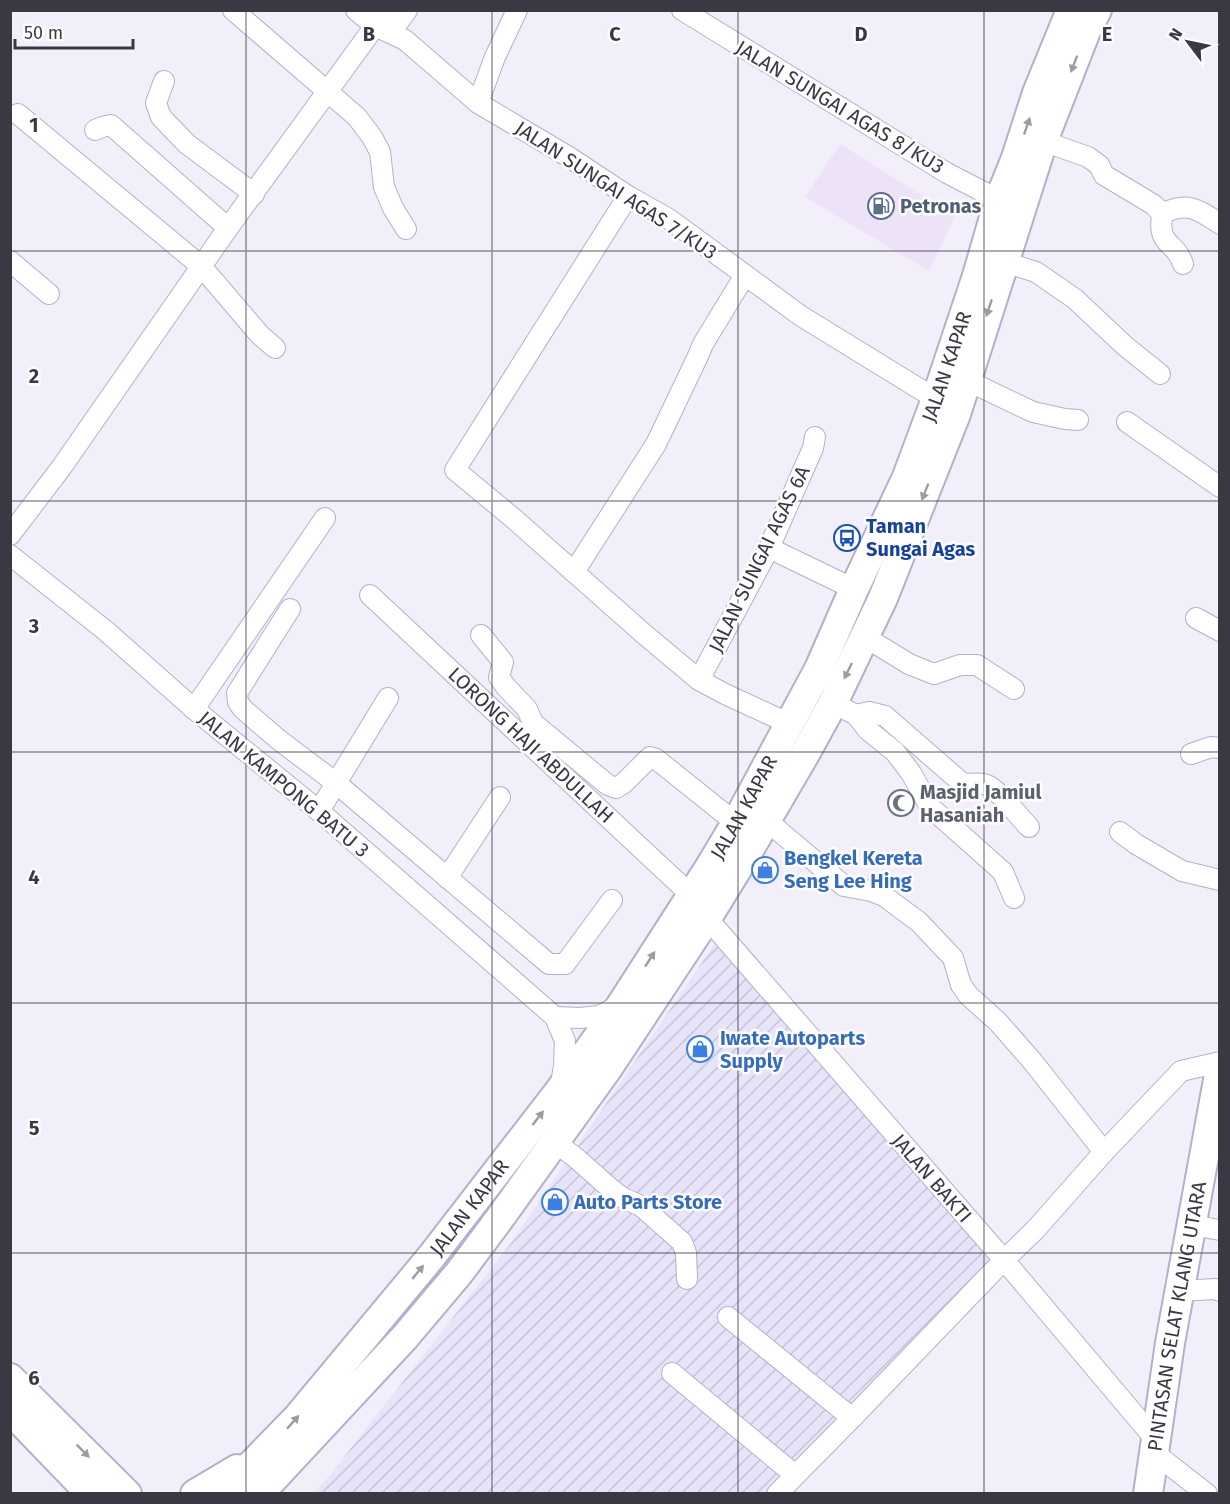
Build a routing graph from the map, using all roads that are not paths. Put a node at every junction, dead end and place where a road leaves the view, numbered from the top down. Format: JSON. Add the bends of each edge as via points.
{"nodes":[{"id":1,"x":233,"y":10,"type":"edge"},
{"id":2,"x":356,"y":10,"type":"edge"},
{"id":3,"x":407,"y":10,"type":"edge"},
{"id":4,"x":517,"y":10,"type":"edge"},
{"id":5,"x":682,"y":10,"type":"edge"},
{"id":6,"x":1071,"y":10,"type":"edge"},
{"id":7,"x":1096,"y":10,"type":"edge"},
{"id":8,"x":384,"y":23,"type":"edge"},
{"id":9,"x":164,"y":81,"type":"dead end"},
{"id":10,"x":327,"y":91,"type":"junction"},
{"id":11,"x":478,"y":103,"type":"junction"},
{"id":12,"x":18,"y":114,"type":"dead end"},
{"id":13,"x":95,"y":130,"type":"dead end"},
{"id":14,"x":1043,"y":141,"type":"junction"},
{"id":15,"x":254,"y":194,"type":"junction"},
{"id":16,"x":628,"y":196,"type":"junction"},
{"id":17,"x":999,"y":200,"type":"junction"},
{"id":18,"x":1162,"y":214,"type":"junction"},
{"id":19,"x":1220,"y":224,"type":"edge"},
{"id":20,"x":228,"y":228,"type":"junction"},
{"id":21,"x":406,"y":229,"type":"dead end"},
{"id":22,"x":10,"y":261,"type":"edge"},
{"id":23,"x":1004,"y":262,"type":"junction"},
{"id":24,"x":1183,"y":264,"type":"dead end"},
{"id":25,"x":201,"y":266,"type":"junction"},
{"id":26,"x":745,"y":275,"type":"junction"},
{"id":27,"x":49,"y":294,"type":"dead end"},
{"id":28,"x":275,"y":348,"type":"dead end"},
{"id":29,"x":1160,"y":374,"type":"dead end"},
{"id":30,"x":966,"y":380,"type":"junction"},
{"id":31,"x":936,"y":399,"type":"junction"},
{"id":32,"x":1078,"y":420,"type":"dead end"},
{"id":33,"x":1127,"y":423,"type":"dead end"},
{"id":34,"x":815,"y":436,"type":"dead end"},
{"id":35,"x":1220,"y":487,"type":"edge"},
{"id":36,"x":325,"y":518,"type":"dead end"},
{"id":37,"x":10,"y":535,"type":"edge"},
{"id":38,"x":769,"y":548,"type":"junction"},
{"id":39,"x":10,"y":555,"type":"edge"},
{"id":40,"x":574,"y":572,"type":"junction"},
{"id":41,"x":854,"y":589,"type":"junction"},
{"id":42,"x":370,"y":595,"type":"dead end"},
{"id":43,"x":290,"y":609,"type":"dead end"},
{"id":44,"x":1196,"y":618,"type":"dead end"},
{"id":45,"x":1220,"y":631,"type":"edge"},
{"id":46,"x":481,"y":635,"type":"dead end"},
{"id":47,"x":865,"y":637,"type":"junction"},
{"id":48,"x":699,"y":680,"type":"junction"},
{"id":49,"x":1014,"y":689,"type":"dead end"},
{"id":50,"x":388,"y":698,"type":"dead end"},
{"id":51,"x":194,"y":709,"type":"junction"},
{"id":52,"x":845,"y":709,"type":"junction"},
{"id":53,"x":790,"y":724,"type":"junction"},
{"id":54,"x":1220,"y":748,"type":"edge"},
{"id":55,"x":1191,"y":754,"type":"dead end"},
{"id":56,"x":336,"y":783,"type":"junction"},
{"id":57,"x":500,"y":797,"type":"dead end"},
{"id":58,"x":319,"y":811,"type":"junction"},
{"id":59,"x":766,"y":820,"type":"junction"},
{"id":60,"x":736,"y":823,"type":"junction"},
{"id":61,"x":1029,"y":827,"type":"dead end"},
{"id":62,"x":1120,"y":831,"type":"dead end"},
{"id":63,"x":447,"y":878,"type":"junction"},
{"id":64,"x":1220,"y":880,"type":"edge"},
{"id":65,"x":1014,"y":898,"type":"dead end"},
{"id":66,"x":612,"y":900,"type":"dead end"},
{"id":67,"x":699,"y":907,"type":"junction"},
{"id":68,"x":621,"y":1005,"type":"junction"},
{"id":69,"x":555,"y":1017,"type":"junction"},
{"id":70,"x":1220,"y":1062,"type":"edge"},
{"id":71,"x":1220,"y":1069,"type":"edge"},
{"id":72,"x":560,"y":1090,"type":"junction"},
{"id":73,"x":555,"y":1142,"type":"junction"},
{"id":74,"x":1104,"y":1152,"type":"junction"},
{"id":75,"x":1191,"y":1225,"type":"junction"},
{"id":76,"x":1220,"y":1230,"type":"edge"},
{"id":77,"x":1004,"y":1260,"type":"junction"},
{"id":78,"x":687,"y":1280,"type":"dead end"},
{"id":79,"x":1180,"y":1291,"type":"junction"},
{"id":80,"x":1220,"y":1291,"type":"edge"},
{"id":81,"x":728,"y":1317,"type":"dead end"},
{"id":82,"x":672,"y":1373,"type":"dead end"},
{"id":83,"x":10,"y":1378,"type":"edge"},
{"id":84,"x":10,"y":1410,"type":"edge"},
{"id":85,"x":852,"y":1418,"type":"junction"},
{"id":86,"x":1154,"y":1446,"type":"junction"},
{"id":87,"x":261,"y":1455,"type":"junction"},
{"id":88,"x":795,"y":1475,"type":"junction"},
{"id":89,"x":101,"y":1490,"type":"edge"},
{"id":90,"x":140,"y":1494,"type":"edge"},
{"id":91,"x":195,"y":1494,"type":"edge"},
{"id":92,"x":223,"y":1494,"type":"edge"},
{"id":93,"x":260,"y":1494,"type":"edge"},
{"id":94,"x":777,"y":1494,"type":"edge"},
{"id":95,"x":1148,"y":1494,"type":"edge"},
{"id":96,"x":1207,"y":1494,"type":"edge"}],
"edges":[{"from":1,"to":10,"type":"street"},
{"from":2,"to":8,"type":"street","name":"JALAN SUNGAI AGAS 7/KU3"},
{"from":3,"to":8,"type":"street"},
{"from":4,"to":11,"type":"street"},
{"from":5,"to":17,"type":"street","name":"JALAN SUNGAI AGAS 8/KU3","via":[[946,172]]},
{"from":17,"to":6,"type":"highway","name":"JALAN KAPAR","one_way":true},
{"from":7,"to":14,"type":"highway","name":"JALAN KAPAR","one_way":true},
{"from":8,"to":10,"type":"street"},
{"from":8,"to":11,"type":"street","name":"JALAN SUNGAI AGAS 7/KU3"},
{"from":9,"to":15,"type":"street","via":[[156,103],[161,117],[187,144]]},
{"from":10,"to":15,"type":"street"},
{"from":10,"to":21,"type":"street","via":[[372,136],[380,152],[384,187]]},
{"from":11,"to":16,"type":"street","name":"JALAN SUNGAI AGAS 7/KU3"},
{"from":12,"to":25,"type":"street"},
{"from":13,"to":20,"type":"street","via":[[111,125]]},
{"from":14,"to":18,"type":"street","via":[[1088,157],[1104,175],[1154,205]]},
{"from":14,"to":23,"type":"highway","name":"JALAN KAPAR"},
{"from":15,"to":20,"type":"street"},
{"from":16,"to":26,"type":"street","name":"JALAN SUNGAI AGAS 7/KU3","via":[[689,232]]},
{"from":16,"to":40,"type":"street","via":[[455,470]]},
{"from":17,"to":31,"type":"highway","name":"JALAN KAPAR"},
{"from":18,"to":19,"type":"street","via":[[1186,207]]},
{"from":18,"to":24,"type":"street","via":[[1164,238],[1179,253]]},
{"from":20,"to":25,"type":"street"},
{"from":22,"to":27,"type":"street"},
{"from":23,"to":29,"type":"street","via":[[1036,272],[1075,299]]},
{"from":23,"to":30,"type":"highway","name":"JALAN KAPAR","one_way":true},
{"from":25,"to":28,"type":"street"},
{"from":25,"to":37,"type":"street","via":[[72,453]]},
{"from":26,"to":31,"type":"street","name":"JALAN SUNGAI AGAS 7/KU3","via":[[801,315]]},
{"from":26,"to":40,"type":"street","via":[[703,344],[656,444]]},
{"from":30,"to":32,"type":"street","via":[[1033,412]]},
{"from":30,"to":47,"type":"highway","name":"JALAN KAPAR","one_way":true,"via":[[944,445]]},
{"from":31,"to":41,"type":"highway","name":"JALAN KAPAR","via":[[907,477]]},
{"from":33,"to":35,"type":"street"},
{"from":34,"to":38,"type":"street","name":"JALAN SUNGAI AGAS 6A"},
{"from":36,"to":51,"type":"street"},
{"from":38,"to":41,"type":"street"},
{"from":38,"to":48,"type":"street","name":"JALAN SUNGAI AGAS 6A"},
{"from":39,"to":51,"type":"street","name":"JALAN KAMPONG BATU 3","via":[[106,631]]},
{"from":40,"to":48,"type":"street"},
{"from":41,"to":53,"type":"highway","name":"JALAN KAPAR"},
{"from":42,"to":67,"type":"street","name":"LORONG HAJI ABDULLAH"},
{"from":43,"to":56,"type":"street","via":[[237,693],[238,702],[279,740]]},
{"from":44,"to":45,"type":"street"},
{"from":46,"to":60,"type":"street","via":[[503,662],[499,677],[527,709],[533,723],[608,785],[616,788],[624,783],[650,757]]},
{"from":47,"to":49,"type":"street","via":[[909,664],[934,674],[960,665],[977,665]]},
{"from":47,"to":52,"type":"highway","name":"JALAN KAPAR","one_way":true},
{"from":48,"to":53,"type":"street"},
{"from":50,"to":56,"type":"street"},
{"from":51,"to":58,"type":"street","name":"JALAN KAMPONG BATU 3"},
{"from":52,"to":59,"type":"highway","name":"JALAN KAPAR"},
{"from":52,"to":61,"type":"street","via":[[885,716],[962,783],[984,784],[993,789]]},
{"from":52,"to":65,"type":"street","via":[[895,752],[930,807],[1003,872]]},
{"from":53,"to":60,"type":"highway","name":"JALAN KAPAR"},
{"from":54,"to":55,"type":"street"},
{"from":56,"to":58,"type":"street"},
{"from":56,"to":63,"type":"street"},
{"from":57,"to":63,"type":"street"},
{"from":58,"to":69,"type":"street","name":"JALAN KAMPONG BATU 3"},
{"from":59,"to":67,"type":"highway","name":"JALAN KAPAR"},
{"from":59,"to":74,"type":"street","via":[[844,886],[884,896],[919,922],[953,958],[961,985],[969,996],[1026,1054]]},
{"from":60,"to":67,"type":"highway","name":"JALAN KAPAR"},
{"from":62,"to":64,"type":"street","via":[[1182,871]]},
{"from":63,"to":66,"type":"street","via":[[549,964],[565,964]]},
{"from":68,"to":67,"type":"highway","name":"JALAN KAPAR","one_way":true},
{"from":67,"to":73,"type":"highway","name":"JALAN KAPAR","via":[[608,1068]]},
{"from":67,"to":77,"type":"street","name":"JALAN BAKTI"},
{"from":68,"to":69,"type":"street","via":[[599,1016]]},
{"from":68,"to":72,"type":"highway","name":"JALAN KAPAR"},
{"from":69,"to":72,"type":"street","via":[[565,1041]]},
{"from":70,"to":74,"type":"street","via":[[1181,1071]]},
{"from":71,"to":75,"type":"highway","name":"PINTASAN SELAT KLANG UTARA"},
{"from":87,"to":72,"type":"highway","name":"JALAN KAPAR","one_way":true,"via":[[297,1418],[431,1257]]},
{"from":73,"to":78,"type":"street","via":[[682,1242]]},
{"from":73,"to":93,"type":"highway","name":"JALAN KAPAR","via":[[446,1289]]},
{"from":74,"to":77,"type":"street"},
{"from":75,"to":76,"type":"street"},
{"from":75,"to":79,"type":"highway","name":"PINTASAN SELAT KLANG UTARA"},
{"from":77,"to":85,"type":"street"},
{"from":77,"to":86,"type":"street","name":"JALAN BAKTI"},
{"from":79,"to":80,"type":"street"},
{"from":79,"to":86,"type":"highway","name":"PINTASAN SELAT KLANG UTARA"},
{"from":81,"to":85,"type":"street"},
{"from":82,"to":88,"type":"street"},
{"from":83,"to":89,"type":"highway","one_way":true},
{"from":84,"to":89,"type":"highway"},
{"from":85,"to":88,"type":"street"},
{"from":86,"to":95,"type":"highway","name":"PINTASAN SELAT KLANG UTARA"},
{"from":86,"to":96,"type":"street","name":"JALAN BAKTI"},
{"from":87,"to":91,"type":"highway"},
{"from":87,"to":92,"type":"highway","name":"JALAN KAPAR"},
{"from":88,"to":94,"type":"street"},
{"from":89,"to":90,"type":"highway"}]}
